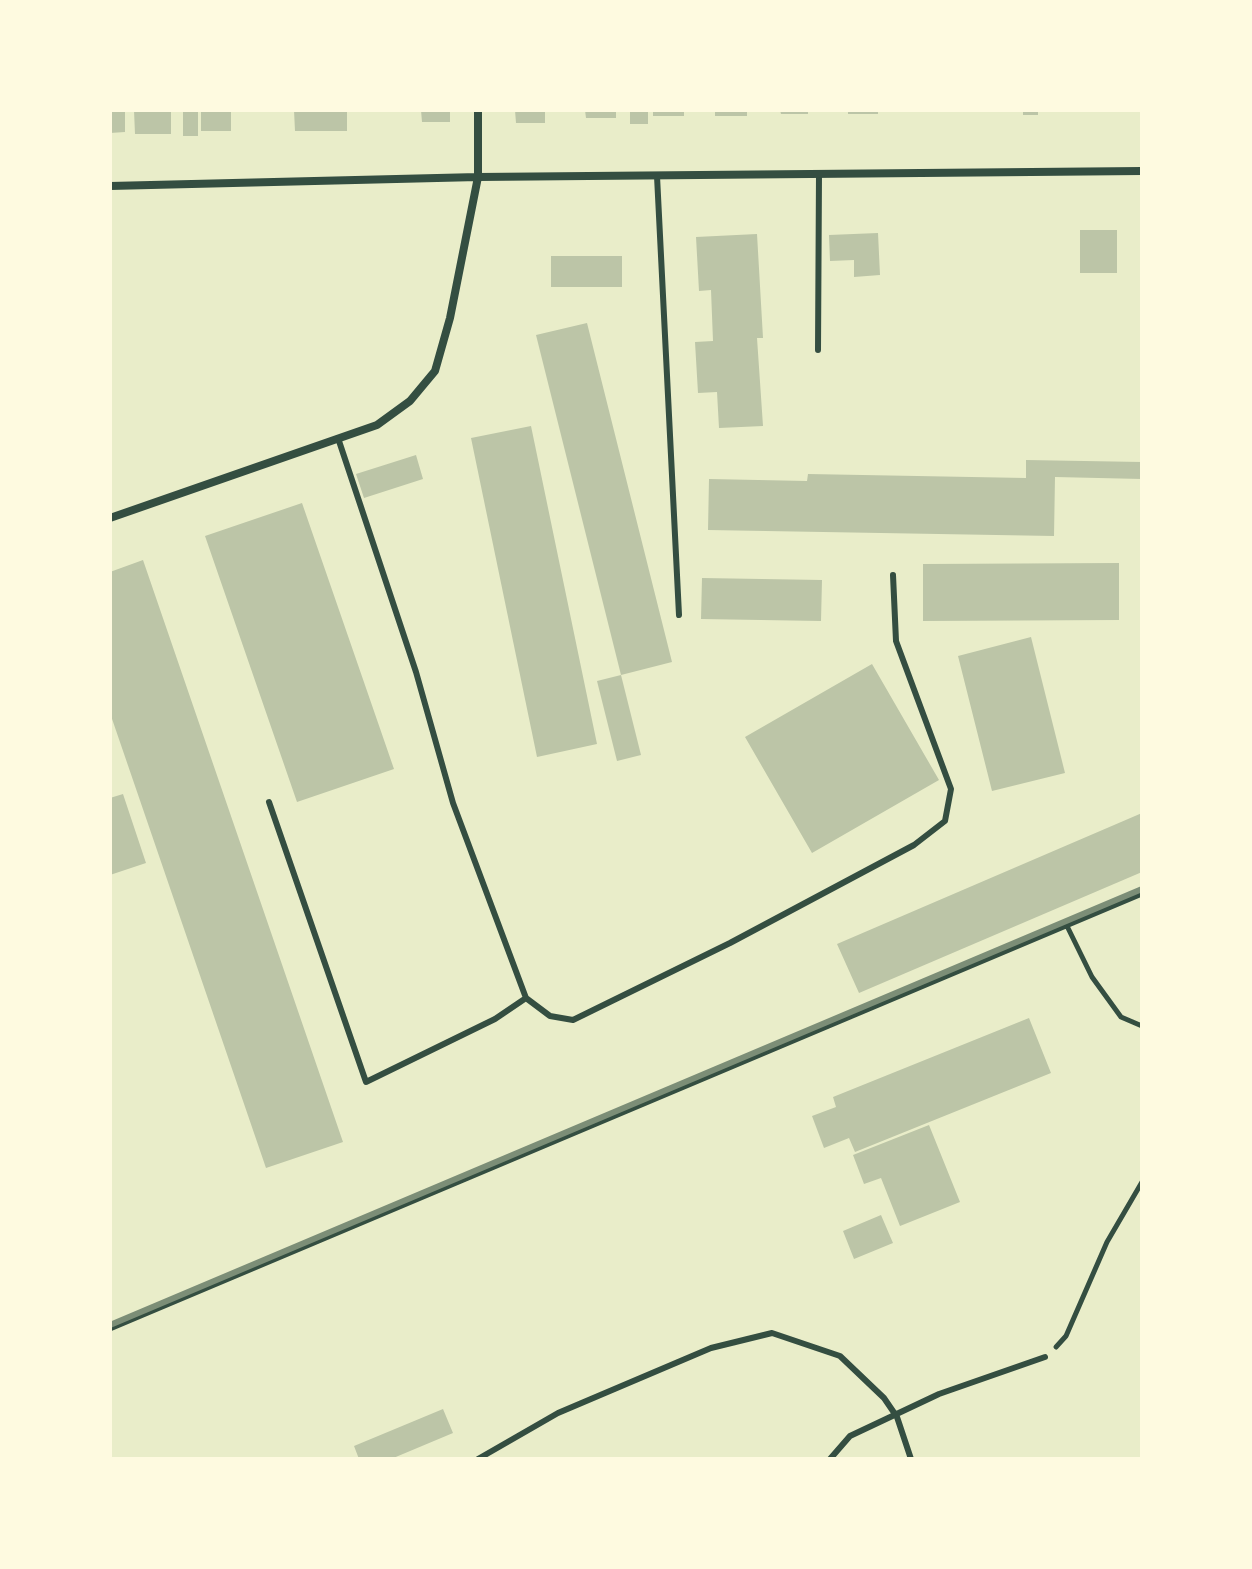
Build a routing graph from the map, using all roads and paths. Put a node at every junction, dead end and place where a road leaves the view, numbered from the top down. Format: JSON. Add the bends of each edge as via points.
{"nodes":[{"id":1,"x":478,"y":110,"type":"edge"},
{"id":2,"x":1142,"y":171,"type":"edge"},
{"id":3,"x":819,"y":174,"type":"junction"},
{"id":4,"x":657,"y":176,"type":"junction"},
{"id":5,"x":478,"y":177,"type":"junction"},
{"id":6,"x":110,"y":186,"type":"edge"},
{"id":7,"x":818,"y":350,"type":"dead end"},
{"id":8,"x":338,"y":438,"type":"junction"},
{"id":9,"x":110,"y":518,"type":"edge"},
{"id":10,"x":893,"y":575,"type":"dead end"},
{"id":11,"x":679,"y":615,"type":"dead end"},
{"id":12,"x":269,"y":802,"type":"dead end"},
{"id":13,"x":1142,"y":894,"type":"edge"},
{"id":14,"x":1067,"y":926,"type":"junction"},
{"id":15,"x":526,"y":998,"type":"junction"},
{"id":16,"x":1142,"y":1026,"type":"edge"},
{"id":17,"x":1142,"y":1182,"type":"edge"},
{"id":18,"x":110,"y":1329,"type":"edge"},
{"id":19,"x":1045,"y":1357,"type":"joint"},
{"id":20,"x":897,"y":1417,"type":"junction"},
{"id":21,"x":478,"y":1459,"type":"edge"},
{"id":22,"x":830,"y":1459,"type":"edge"},
{"id":23,"x":911,"y":1459,"type":"edge"}],
"edges":[{"from":1,"to":5,"type":"street"},
{"from":2,"to":3,"type":"street"},
{"from":3,"to":4,"type":"street"},
{"from":3,"to":7,"type":"lane"},
{"from":4,"to":5,"type":"street"},
{"from":4,"to":11,"type":"lane"},
{"from":5,"to":6,"type":"street"},
{"from":5,"to":8,"type":"street","via":[[435,371],[410,401],[377,425]]},
{"from":8,"to":9,"type":"street"},
{"from":8,"to":15,"type":"lane","via":[[416,672],[453,803]]},
{"from":10,"to":15,"type":"lane","via":[[896,641],[951,789],[945,821],[914,845],[573,1020],[550,1016]]},
{"from":12,"to":15,"type":"lane","via":[[366,1082],[495,1019]]},
{"from":13,"to":14,"type":"path"},
{"from":14,"to":16,"type":"path","via":[[1092,977],[1121,1017]]},
{"from":14,"to":18,"type":"path"},
{"from":17,"to":19,"type":"path","via":[[1107,1242],[1066,1336]]},
{"from":19,"to":20,"type":"lane","via":[[939,1394]]},
{"from":20,"to":21,"type":"lane","via":[[840,1356],[772,1333],[683,1359],[558,1413]]},
{"from":20,"to":22,"type":"lane","via":[[850,1436]]},
{"from":20,"to":23,"type":"lane"}]}
